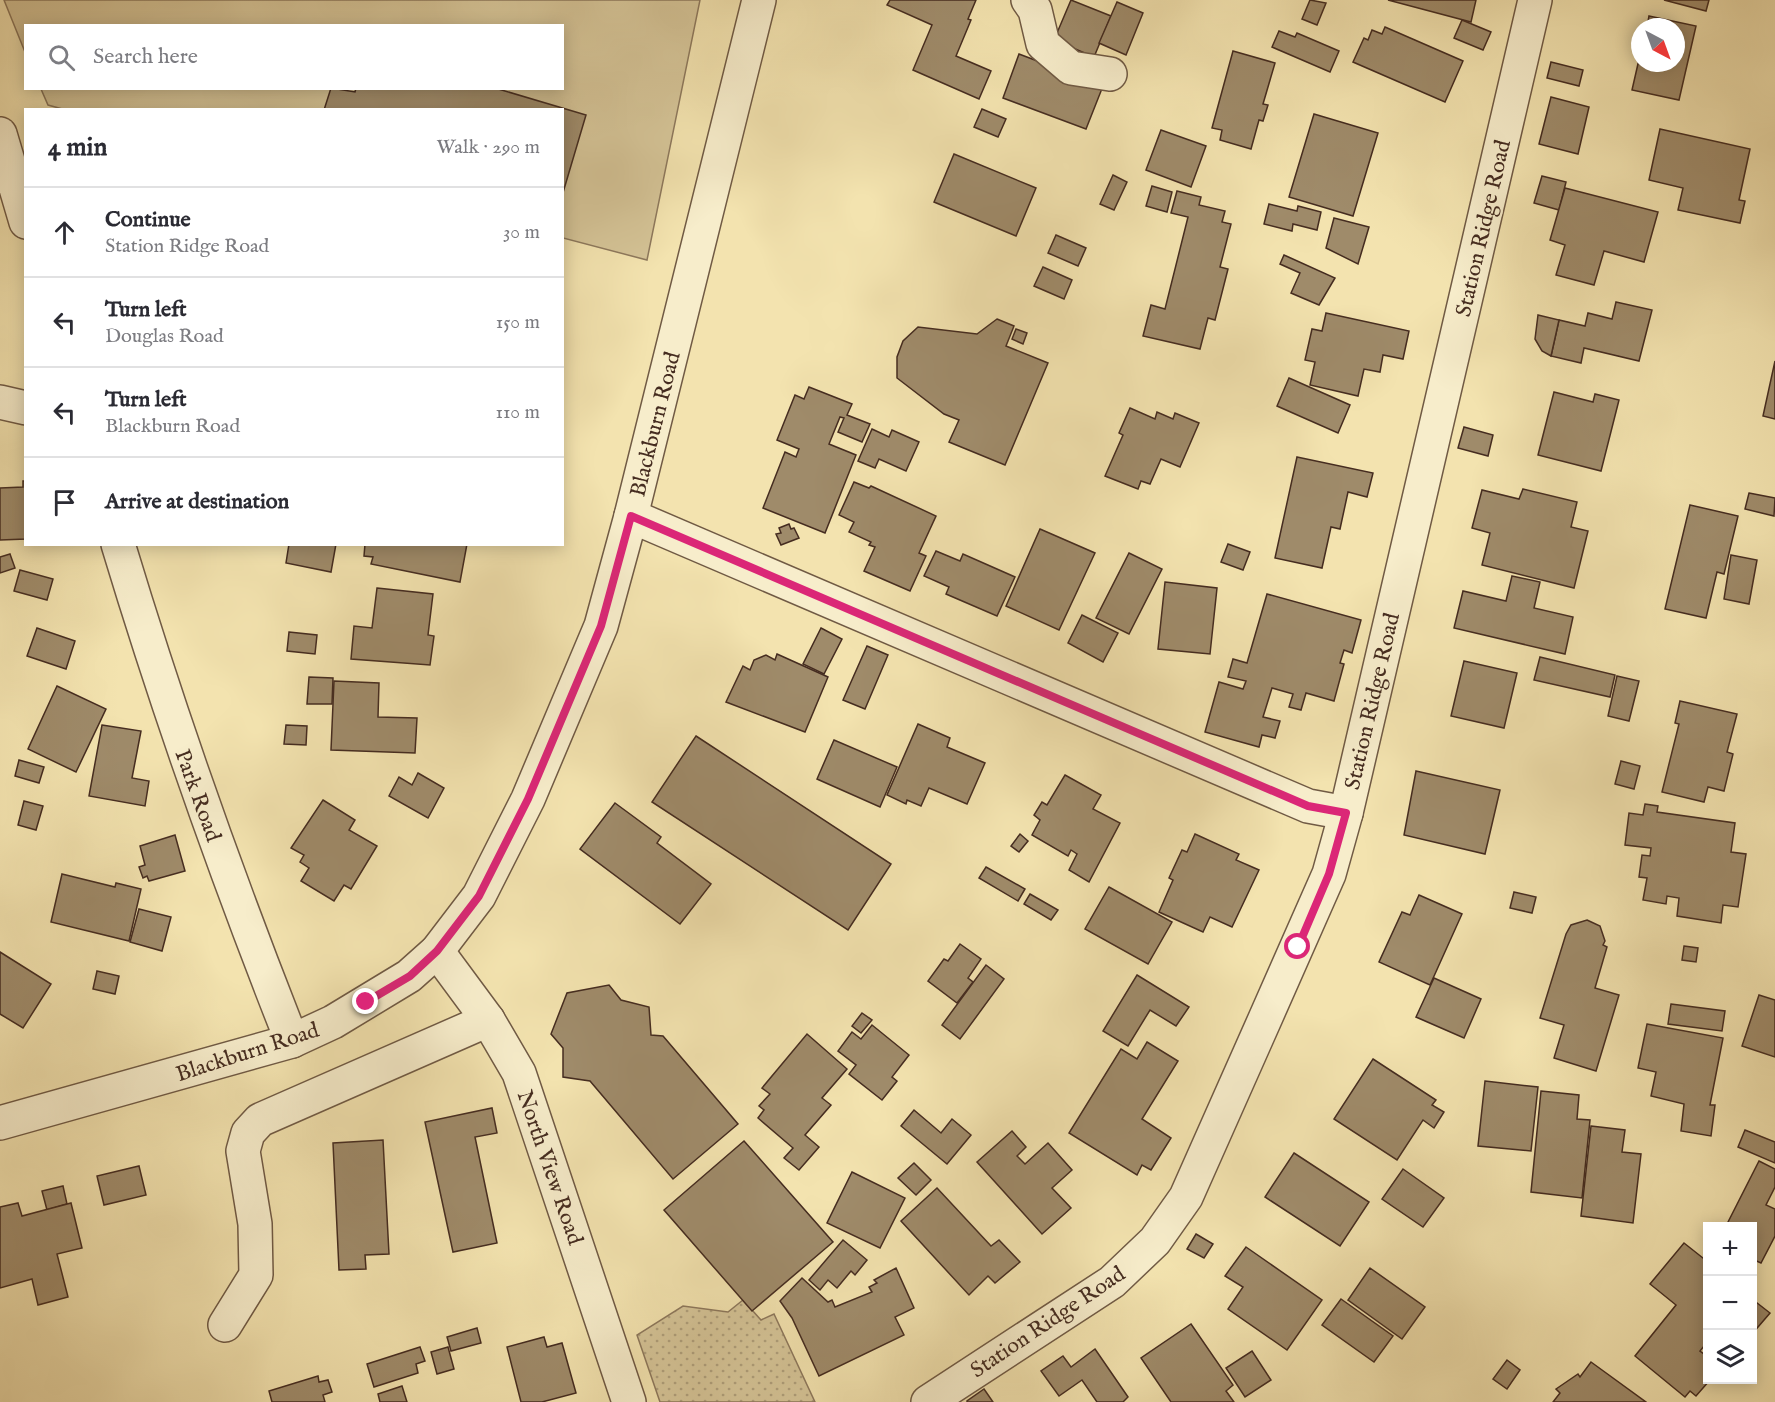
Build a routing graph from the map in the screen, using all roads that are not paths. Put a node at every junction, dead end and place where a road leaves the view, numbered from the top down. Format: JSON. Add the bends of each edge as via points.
{"nodes":[{"id":1,"x":759,"y":0,"type":"edge"},
{"id":2,"x":1028,"y":0,"type":"edge"},
{"id":3,"x":1535,"y":0,"type":"edge"},
{"id":4,"x":1110,"y":74,"type":"dead end"},
{"id":5,"x":0,"y":134,"type":"edge"},
{"id":6,"x":24,"y":215,"type":"edge"},
{"id":7,"x":0,"y":402,"type":"edge"},
{"id":8,"x":24,"y":408,"type":"edge"},
{"id":9,"x":631,"y":516,"type":"junction"},
{"id":10,"x":119,"y":546,"type":"edge"},
{"id":11,"x":1346,"y":813,"type":"junction"},
{"id":12,"x":437,"y":951,"type":"junction"},
{"id":13,"x":488,"y":1020,"type":"junction"},
{"id":14,"x":292,"y":1041,"type":"junction"},
{"id":15,"x":0,"y":1123,"type":"edge"},
{"id":16,"x":225,"y":1325,"type":"dead end"},
{"id":17,"x":629,"y":1402,"type":"edge"},
{"id":18,"x":928,"y":1402,"type":"edge"}],
"edges":[{"from":1,"to":9,"type":"street","name":"Blackburn Road"},
{"from":2,"to":4,"type":"street","via":[[1035,10],[1043,44],[1071,68]]},
{"from":3,"to":11,"type":"street","name":"Station Ridge Road"},
{"from":5,"to":6,"type":"street"},
{"from":7,"to":8,"type":"street"},
{"from":9,"to":11,"type":"street","via":[[1308,806]]},
{"from":9,"to":12,"type":"street","name":"Blackburn Road","via":[[601,626],[528,799],[479,896]]},
{"from":10,"to":14,"type":"street","name":"Park Road","via":[[162,692]]},
{"from":11,"to":18,"type":"street","name":"Station Ridge Road","via":[[1329,874],[1186,1197],[1155,1241],[1112,1282]]},
{"from":12,"to":13,"type":"street","name":"North View Road"},
{"from":12,"to":14,"type":"street","name":"Blackburn Road","via":[[410,976],[333,1022]]},
{"from":13,"to":16,"type":"street","via":[[260,1120],[248,1133],[243,1151],[255,1224],[256,1275]]},
{"from":13,"to":17,"type":"street","name":"North View Road","via":[[519,1073]]},
{"from":14,"to":15,"type":"street","name":"Blackburn Road"}]}
